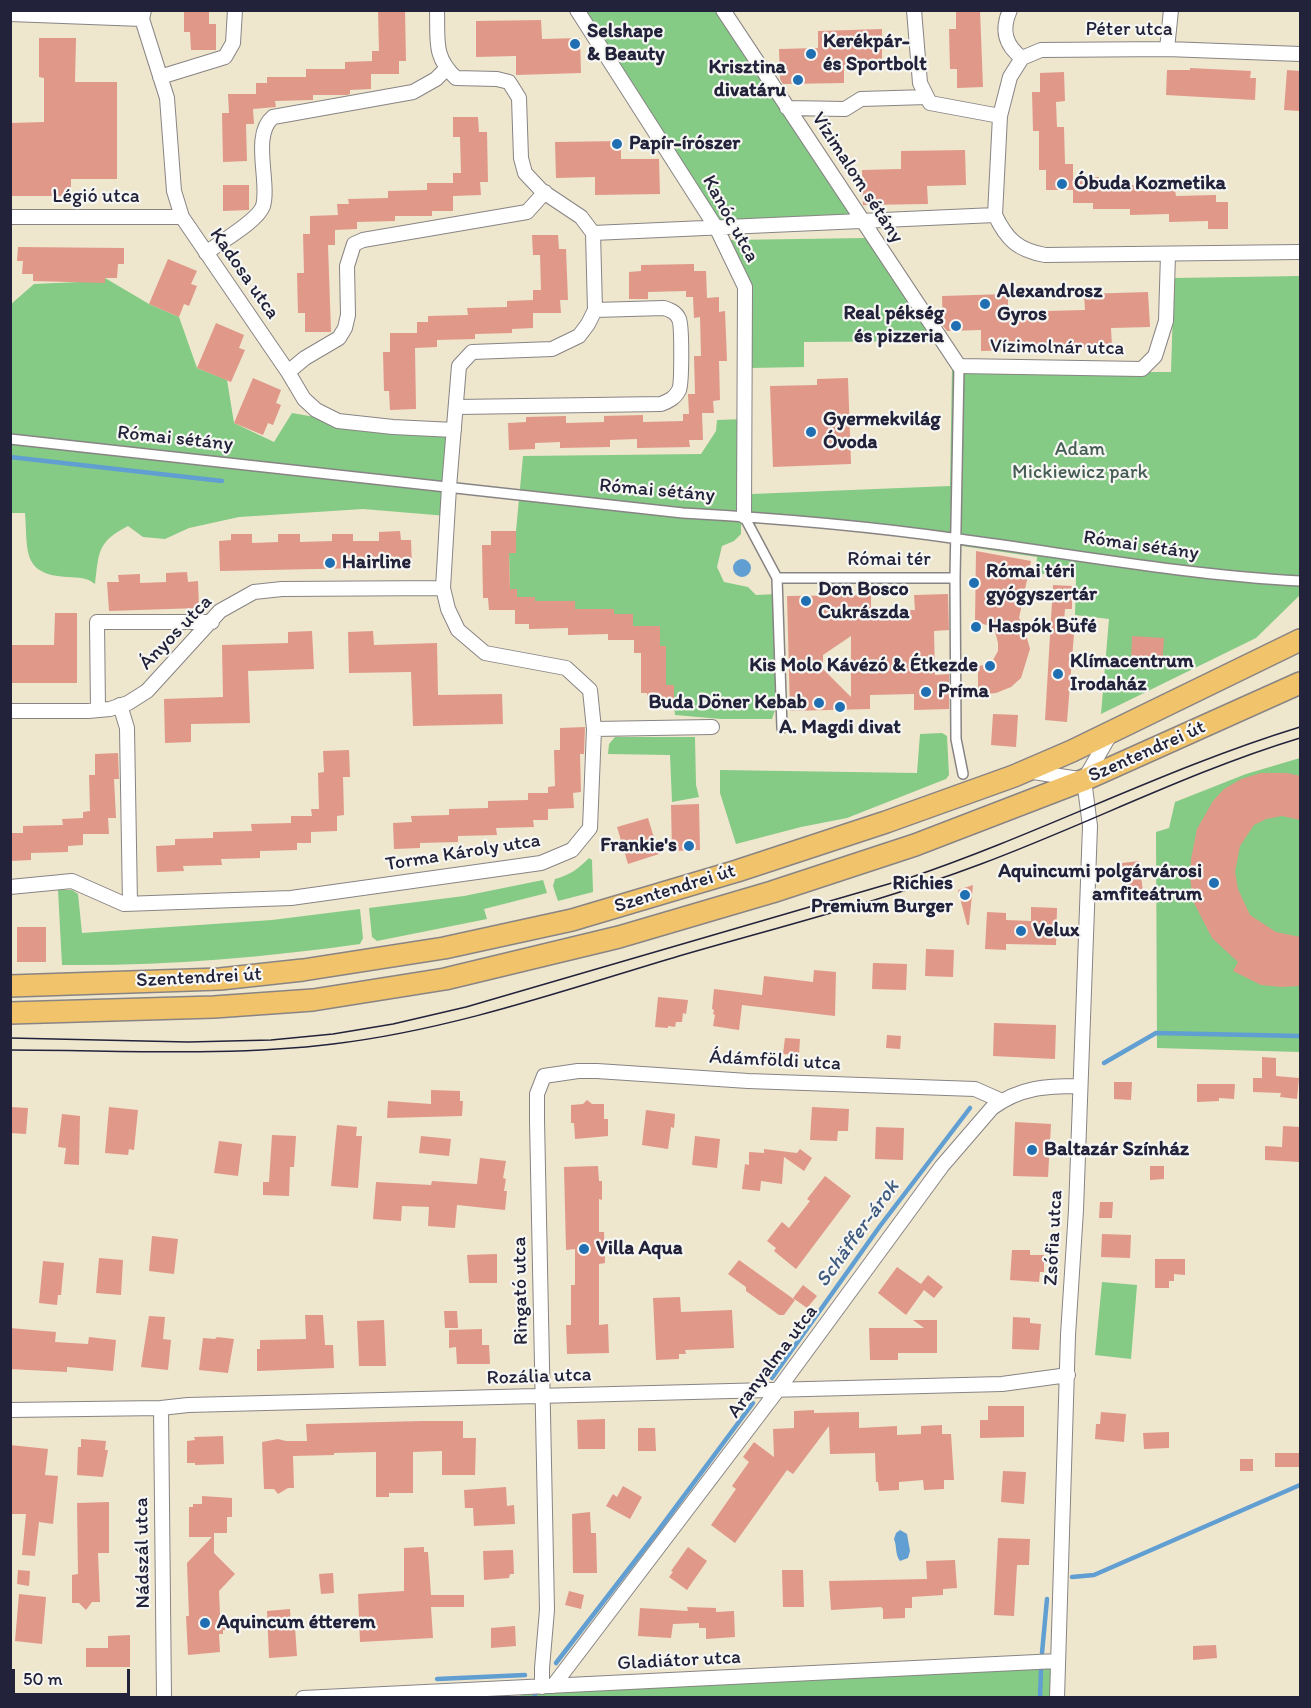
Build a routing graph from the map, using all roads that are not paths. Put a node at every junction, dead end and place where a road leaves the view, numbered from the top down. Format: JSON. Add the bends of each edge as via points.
{"nodes":[{"id":1,"x":235,"y":10,"type":"edge"},
{"id":2,"x":437,"y":10,"type":"edge"},
{"id":3,"x":577,"y":10,"type":"edge"},
{"id":4,"x":723,"y":10,"type":"edge"},
{"id":5,"x":1010,"y":10,"type":"edge"},
{"id":6,"x":1170,"y":10,"type":"edge"},
{"id":7,"x":914,"y":11,"type":"edge"},
{"id":8,"x":10,"y":14,"type":"edge"},
{"id":9,"x":143,"y":15,"type":"edge"},
{"id":10,"x":1167,"y":49,"type":"junction"},
{"id":11,"x":1300,"y":54,"type":"edge"},
{"id":12,"x":1022,"y":58,"type":"junction"},
{"id":13,"x":446,"y":69,"type":"junction"},
{"id":14,"x":160,"y":77,"type":"junction"},
{"id":15,"x":927,"y":97,"type":"junction"},
{"id":16,"x":787,"y":108,"type":"junction"},
{"id":17,"x":1000,"y":116,"type":"junction"},
{"id":18,"x":544,"y":192,"type":"junction"},
{"id":19,"x":995,"y":215,"type":"junction"},
{"id":20,"x":10,"y":217,"type":"edge"},
{"id":21,"x":182,"y":217,"type":"junction"},
{"id":22,"x":862,"y":222,"type":"junction"},
{"id":23,"x":717,"y":229,"type":"junction"},
{"id":24,"x":592,"y":233,"type":"junction"},
{"id":25,"x":1300,"y":252,"type":"edge"},
{"id":26,"x":206,"y":253,"type":"junction"},
{"id":27,"x":1168,"y":254,"type":"junction"},
{"id":28,"x":595,"y":310,"type":"junction"},
{"id":29,"x":959,"y":366,"type":"junction"},
{"id":30,"x":288,"y":372,"type":"junction"},
{"id":31,"x":457,"y":407,"type":"junction"},
{"id":32,"x":454,"y":430,"type":"junction"},
{"id":33,"x":10,"y":439,"type":"edge"},
{"id":34,"x":449,"y":487,"type":"junction"},
{"id":35,"x":744,"y":516,"type":"junction"},
{"id":36,"x":955,"y":538,"type":"junction"},
{"id":37,"x":777,"y":578,"type":"junction"},
{"id":38,"x":955,"y":578,"type":"junction"},
{"id":39,"x":1300,"y":581,"type":"edge"},
{"id":40,"x":444,"y":588,"type":"junction"},
{"id":41,"x":212,"y":622,"type":"junction"},
{"id":42,"x":1300,"y":640,"type":"edge"},
{"id":43,"x":1300,"y":683,"type":"edge"},
{"id":44,"x":120,"y":705,"type":"junction"},
{"id":45,"x":98,"y":710,"type":"junction"},
{"id":46,"x":10,"y":711,"type":"edge"},
{"id":47,"x":712,"y":727,"type":"dead end"},
{"id":48,"x":782,"y":728,"type":"dead end"},
{"id":49,"x":594,"y":729,"type":"junction"},
{"id":50,"x":1111,"y":733,"type":"junction"},
{"id":51,"x":1026,"y":771,"type":"junction"},
{"id":52,"x":963,"y":774,"type":"dead end"},
{"id":53,"x":1084,"y":780,"type":"junction"},
{"id":54,"x":10,"y":887,"type":"edge"},
{"id":55,"x":130,"y":904,"type":"junction"},
{"id":56,"x":10,"y":986,"type":"edge"},
{"id":57,"x":10,"y":1013,"type":"edge"},
{"id":58,"x":544,"y":1076,"type":"joint"},
{"id":59,"x":1080,"y":1086,"type":"junction"},
{"id":60,"x":1002,"y":1101,"type":"junction"},
{"id":61,"x":1068,"y":1375,"type":"junction"},
{"id":62,"x":777,"y":1391,"type":"junction"},
{"id":63,"x":543,"y":1396,"type":"junction"},
{"id":64,"x":161,"y":1408,"type":"junction"},
{"id":65,"x":10,"y":1410,"type":"edge"},
{"id":66,"x":1057,"y":1661,"type":"junction"},
{"id":67,"x":548,"y":1687,"type":"junction"},
{"id":68,"x":164,"y":1698,"type":"edge"},
{"id":69,"x":303,"y":1698,"type":"edge"},
{"id":70,"x":1057,"y":1698,"type":"edge"}],
"edges":[{"from":1,"to":14,"type":"street","via":[[234,43],[225,57]]},
{"from":2,"to":13,"type":"street","via":[[439,57]]},
{"from":3,"to":23,"type":"street","name":"Kanóc utca"},
{"from":4,"to":16,"type":"street","name":"Vízimalom sétány"},
{"from":5,"to":12,"type":"street","via":[[1005,35],[1009,46]]},
{"from":6,"to":10,"type":"street"},
{"from":7,"to":15,"type":"street","via":[[920,83]]},
{"from":8,"to":9,"type":"street"},
{"from":9,"to":14,"type":"street","name":"Kadosa utca"},
{"from":10,"to":11,"type":"street","name":"Péter utca"},
{"from":10,"to":12,"type":"street","name":"Péter utca","via":[[1041,50]]},
{"from":12,"to":17,"type":"street","via":[[1010,77]]},
{"from":13,"to":18,"type":"street","via":[[456,78],[509,82],[519,98],[525,173]]},
{"from":13,"to":26,"type":"street","via":[[413,92],[273,117],[263,139],[263,206],[254,219]]},
{"from":14,"to":21,"type":"street","name":"Kadosa utca","via":[[166,98],[174,190]]},
{"from":15,"to":16,"type":"street","via":[[861,99],[845,110]]},
{"from":15,"to":17,"type":"street","via":[[930,103]]},
{"from":16,"to":22,"type":"street","name":"Vízimalom sétány"},
{"from":17,"to":19,"type":"street"},
{"from":18,"to":24,"type":"street","via":[[581,217]]},
{"from":18,"to":30,"type":"street","via":[[527,212],[354,244],[347,266],[345,328],[339,338]]},
{"from":19,"to":22,"type":"street"},
{"from":19,"to":27,"type":"street","via":[[1012,242],[1028,252]]},
{"from":20,"to":21,"type":"street","name":"Légió utca"},
{"from":21,"to":26,"type":"street","name":"Kadosa utca"},
{"from":22,"to":23,"type":"street"},
{"from":22,"to":29,"type":"street","name":"Vízimalom sétány"},
{"from":23,"to":24,"type":"street"},
{"from":23,"to":35,"type":"street","name":"Kanóc utca","via":[[745,287]]},
{"from":24,"to":28,"type":"street"},
{"from":25,"to":27,"type":"street"},
{"from":26,"to":30,"type":"street","name":"Kadosa utca"},
{"from":27,"to":29,"type":"street","name":"Vízimolnár utca","via":[[1166,321],[1155,356],[1142,369]]},
{"from":28,"to":31,"type":"street","name":"Torma Károly utca","via":[[579,336],[552,349],[472,352],[459,366]]},
{"from":28,"to":31,"type":"street","via":[[664,308],[679,318],[680,388],[671,400],[661,404]]},
{"from":29,"to":36,"type":"street"},
{"from":30,"to":32,"type":"street","name":"Kadosa utca","via":[[304,399],[316,410],[338,420]]},
{"from":31,"to":32,"type":"street","name":"Torma Károly utca"},
{"from":32,"to":34,"type":"street","name":"Torma Károly utca"},
{"from":33,"to":34,"type":"street","name":"Római sétány"},
{"from":34,"to":35,"type":"street","name":"Római sétány"},
{"from":34,"to":40,"type":"street","name":"Torma Károly utca"},
{"from":35,"to":36,"type":"street","name":"Római sétány"},
{"from":35,"to":37,"type":"street","name":"Kanóc utca"},
{"from":36,"to":38,"type":"street"},
{"from":36,"to":39,"type":"street","name":"Római sétány","via":[[1239,578]]},
{"from":37,"to":38,"type":"street","name":"Római tér"},
{"from":37,"to":48,"type":"street"},
{"from":38,"to":52,"type":"street","name":"Római tér","via":[[956,739]]},
{"from":40,"to":41,"type":"street","name":"Ányos utca","via":[[254,592],[220,611]]},
{"from":40,"to":49,"type":"street","name":"Torma Károly utca","via":[[458,630],[485,652],[566,668],[590,690]]},
{"from":41,"to":44,"type":"street","name":"Ányos utca","via":[[147,691]]},
{"from":41,"to":45,"type":"street","via":[[97,622]]},
{"from":42,"to":50,"type":"main road","name":"Szentendrei út"},
{"from":43,"to":53,"type":"main road","name":"Szentendrei út"},
{"from":44,"to":45,"type":"street","name":"Ányos utca"},
{"from":44,"to":55,"type":"street","via":[[127,728]]},
{"from":45,"to":46,"type":"street","name":"Ányos utca"},
{"from":47,"to":49,"type":"street"},
{"from":49,"to":55,"type":"street","name":"Torma Károly utca","via":[[590,828],[572,850],[541,863],[291,898]]},
{"from":50,"to":51,"type":"main road","name":"Szentendrei út"},
{"from":50,"to":53,"type":"street"},
{"from":51,"to":53,"type":"street"},
{"from":51,"to":56,"type":"main road","name":"Szentendrei út","via":[[737,871],[572,920],[492,938],[303,970],[220,979]]},
{"from":53,"to":57,"type":"main road","name":"Szentendrei út","via":[[897,851],[772,892],[619,937],[445,979],[313,1000]]},
{"from":53,"to":59,"type":"street","name":"Zsófia utca","via":[[1090,826]]},
{"from":54,"to":55,"type":"street","name":"Torma Károly utca","via":[[72,880]]},
{"from":58,"to":60,"type":"street","name":"Ádámföldi utca","via":[[597,1071],[975,1089]]},
{"from":58,"to":63,"type":"street","name":"Ringató utca","via":[[537,1094]]},
{"from":59,"to":60,"type":"street","name":"Aranyalma utca","via":[[1029,1089]]},
{"from":59,"to":61,"type":"street","name":"Zsófia utca"},
{"from":60,"to":62,"type":"street","name":"Aranyalma utca","via":[[942,1166]]},
{"from":61,"to":62,"type":"street","name":"Rozália utca","via":[[1002,1384]]},
{"from":61,"to":66,"type":"street","name":"Zsófia utca"},
{"from":62,"to":63,"type":"street","name":"Rozália utca"},
{"from":62,"to":67,"type":"street","name":"Aranyalma utca"},
{"from":63,"to":64,"type":"street","name":"Rozália utca"},
{"from":63,"to":67,"type":"street","name":"Ringató utca"},
{"from":64,"to":65,"type":"street","name":"Rozália utca"},
{"from":64,"to":68,"type":"street","name":"Nádszál utca"},
{"from":66,"to":67,"type":"street","name":"Gladiátor utca"},
{"from":66,"to":70,"type":"street","name":"Zsófia utca"},
{"from":67,"to":69,"type":"street","name":"Gladiátor utca"}]}
